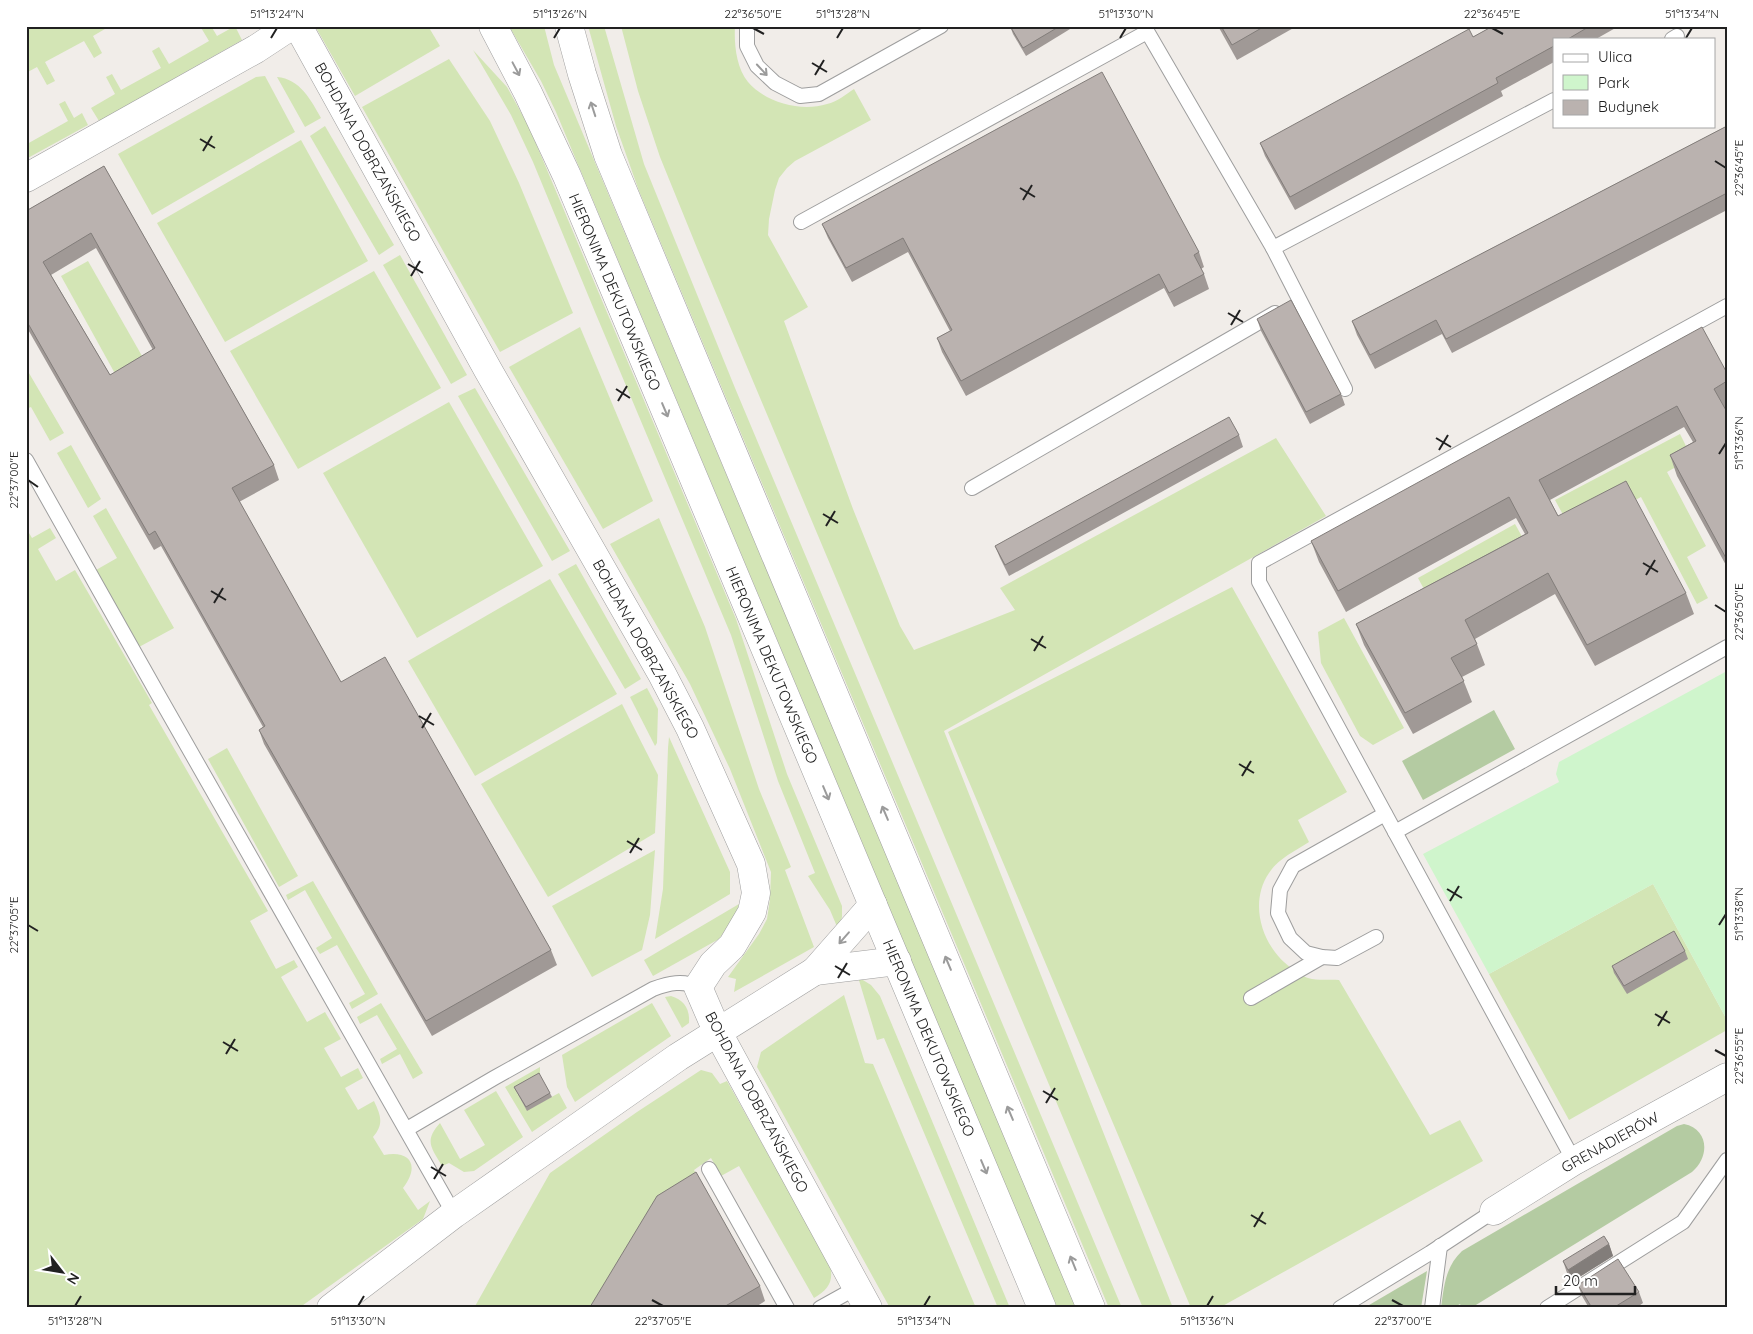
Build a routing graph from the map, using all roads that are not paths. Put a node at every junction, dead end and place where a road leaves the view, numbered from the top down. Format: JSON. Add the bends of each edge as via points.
{"nodes":[{"id":1,"x":291,"y":26,"type":"edge"},
{"id":2,"x":298,"y":26,"type":"edge"},
{"id":3,"x":493,"y":26,"type":"edge"},
{"id":4,"x":570,"y":26,"type":"edge"},
{"id":5,"x":747,"y":26,"type":"edge"},
{"id":6,"x":941,"y":26,"type":"edge"},
{"id":7,"x":1146,"y":29,"type":"edge"},
{"id":8,"x":1553,"y":101,"type":"edge"},
{"id":9,"x":26,"y":178,"type":"edge"},
{"id":10,"x":801,"y":222,"type":"dead end"},
{"id":11,"x":1272,"y":248,"type":"junction"},
{"id":12,"x":1291,"y":303,"type":"junction"},
{"id":13,"x":1727,"y":306,"type":"edge"},
{"id":14,"x":1345,"y":388,"type":"dead end"},
{"id":15,"x":26,"y":460,"type":"edge"},
{"id":16,"x":972,"y":488,"type":"dead end"},
{"id":17,"x":1727,"y":647,"type":"edge"},
{"id":18,"x":1385,"y":814,"type":"junction"},
{"id":19,"x":1395,"y":832,"type":"junction"},
{"id":20,"x":873,"y":905,"type":"junction"},
{"id":21,"x":1376,"y":937,"type":"dead end"},
{"id":22,"x":1322,"y":957,"type":"junction"},
{"id":23,"x":897,"y":961,"type":"junction"},
{"id":24,"x":815,"y":970,"type":"junction"},
{"id":25,"x":698,"y":987,"type":"junction"},
{"id":26,"x":1251,"y":998,"type":"dead end"},
{"id":27,"x":717,"y":1032,"type":"junction"},
{"id":28,"x":1727,"y":1077,"type":"edge"},
{"id":29,"x":407,"y":1129,"type":"junction"},
{"id":30,"x":1727,"y":1160,"type":"edge"},
{"id":31,"x":1574,"y":1161,"type":"junction"},
{"id":32,"x":709,"y":1169,"type":"dead end"},
{"id":33,"x":1494,"y":1211,"type":"joint"},
{"id":34,"x":454,"y":1214,"type":"junction"},
{"id":35,"x":1440,"y":1246,"type":"junction"},
{"id":36,"x":862,"y":1298,"type":"edge"},
{"id":37,"x":331,"y":1308,"type":"edge"},
{"id":38,"x":787,"y":1308,"type":"edge"},
{"id":39,"x":820,"y":1308,"type":"edge"},
{"id":40,"x":1042,"y":1308,"type":"edge"},
{"id":41,"x":1091,"y":1308,"type":"edge"},
{"id":42,"x":1340,"y":1308,"type":"edge"},
{"id":43,"x":1432,"y":1308,"type":"edge"},
{"id":44,"x":1547,"y":1308,"type":"edge"}],
"edges":[{"from":1,"to":9,"type":"street","via":[[256,49]]},
{"from":2,"to":25,"type":"street","name":"BOHDANA DOBRZAŃSKIEGO","via":[[488,370],[662,674],[751,864],[756,893],[752,912],[732,946],[713,964]]},
{"from":3,"to":20,"type":"street","name":"HIERONIMA DEKUTOWSKIEGO","one_way":true,"via":[[567,176]]},
{"from":41,"to":4,"type":"street","one_way":true,"via":[[608,155]]},
{"from":5,"to":6,"type":"lane","one_way":true,"via":[[747,46],[757,66],[775,83],[800,96],[819,94]]},
{"from":7,"to":10,"type":"lane"},
{"from":7,"to":11,"type":"lane"},
{"from":8,"to":11,"type":"lane"},
{"from":11,"to":12,"type":"lane"},
{"from":12,"to":14,"type":"lane"},
{"from":12,"to":16,"type":"lane"},
{"from":13,"to":18,"type":"lane","via":[[1260,564],[1259,582]]},
{"from":15,"to":29,"type":"lane"},
{"from":17,"to":19,"type":"lane"},
{"from":18,"to":19,"type":"lane"},
{"from":18,"to":22,"type":"lane","via":[[1293,866],[1280,890],[1278,913],[1290,938],[1306,952]]},
{"from":19,"to":31,"type":"lane"},
{"from":20,"to":23,"type":"street","name":"HIERONIMA DEKUTOWSKIEGO"},
{"from":20,"to":24,"type":"street","one_way":true},
{"from":21,"to":22,"type":"lane","via":[[1337,958]]},
{"from":22,"to":26,"type":"lane"},
{"from":23,"to":24,"type":"street"},
{"from":23,"to":40,"type":"street","name":"HIERONIMA DEKUTOWSKIEGO","one_way":true},
{"from":24,"to":27,"type":"street"},
{"from":25,"to":27,"type":"street","name":"BOHDANA DOBRZAŃSKIEGO"},
{"from":25,"to":29,"type":"lane","via":[[679,982],[653,989]]},
{"from":27,"to":34,"type":"street"},
{"from":27,"to":36,"type":"street","name":"BOHDANA DOBRZAŃSKIEGO"},
{"from":28,"to":31,"type":"street","name":"GRENADIERÓW"},
{"from":29,"to":34,"type":"lane"},
{"from":30,"to":44,"type":"lane","via":[[1683,1222]]},
{"from":31,"to":33,"type":"street","name":"GRENADIERÓW"},
{"from":32,"to":38,"type":"lane"},
{"from":33,"to":35,"type":"lane"},
{"from":34,"to":37,"type":"street"},
{"from":35,"to":42,"type":"lane"},
{"from":35,"to":43,"type":"lane"},
{"from":36,"to":39,"type":"lane"}]}
